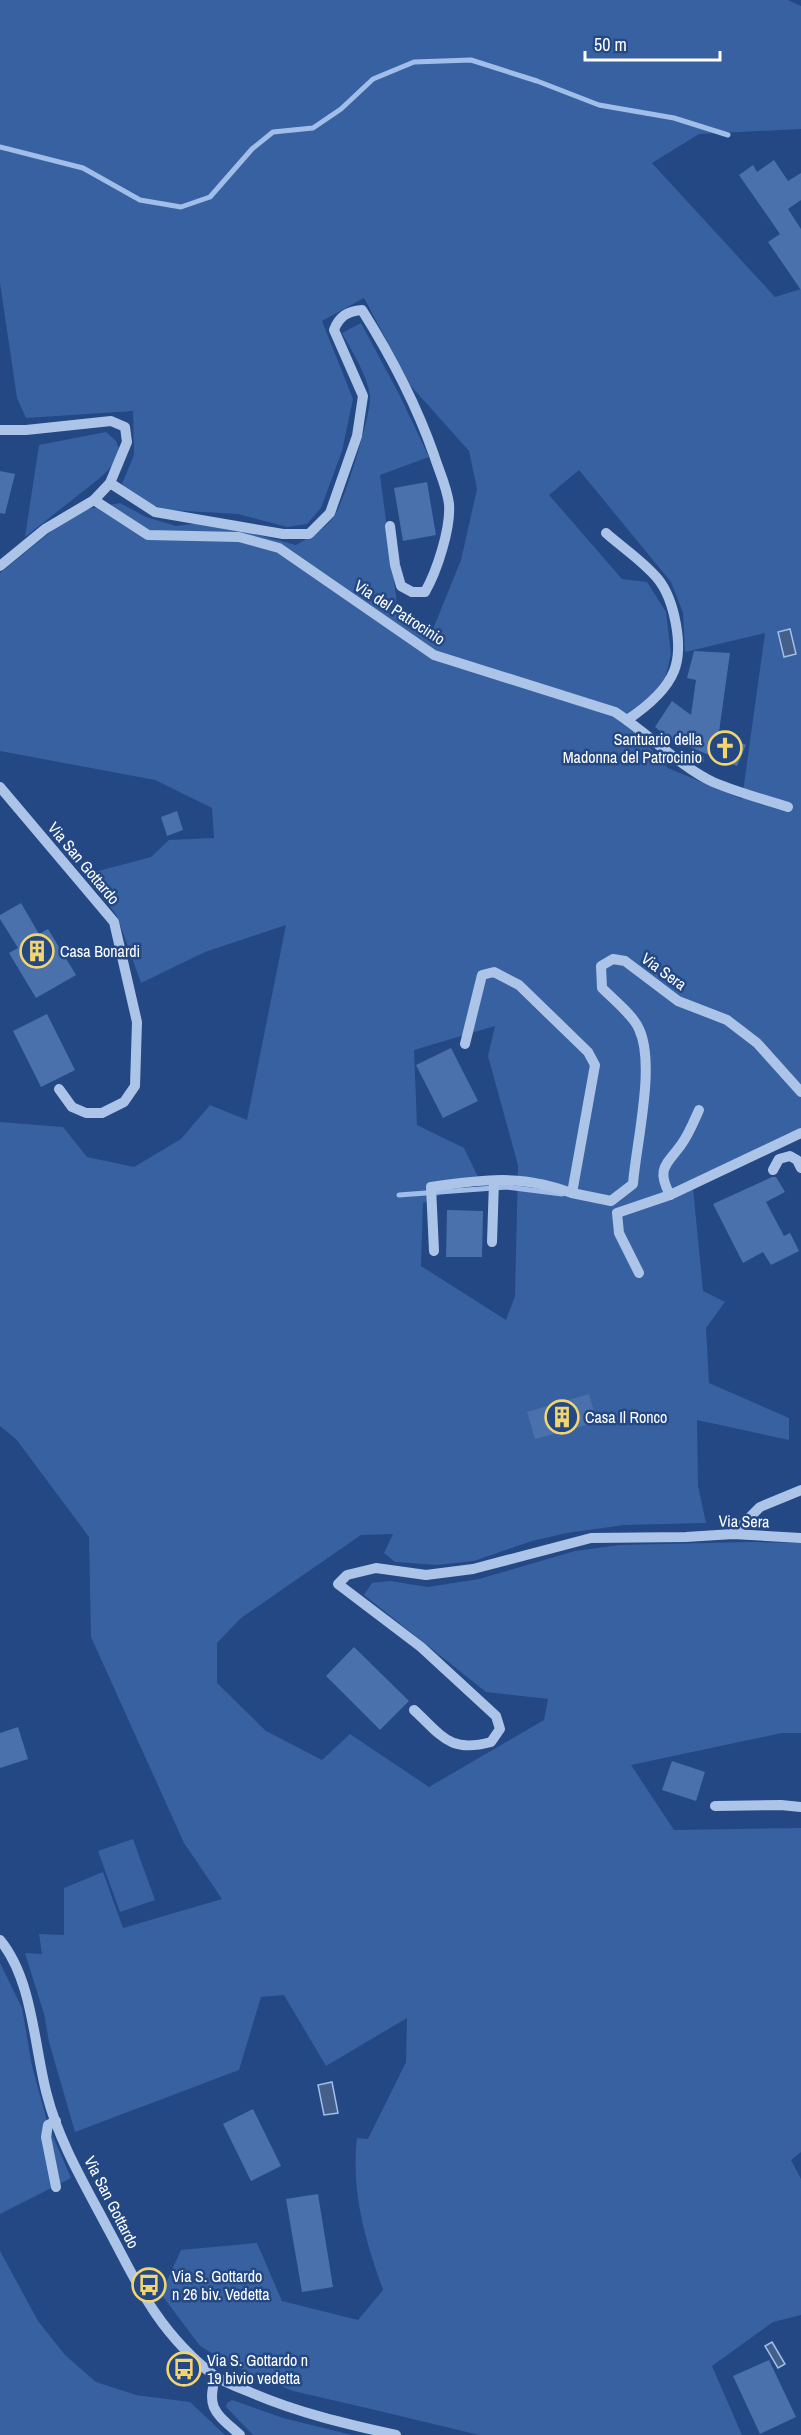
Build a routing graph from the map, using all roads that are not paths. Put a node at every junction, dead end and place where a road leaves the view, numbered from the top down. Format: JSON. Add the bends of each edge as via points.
{"nodes":[{"id":1,"x":0,"y":429,"type":"edge"},
{"id":2,"x":110,"y":483,"type":"junction"},
{"id":3,"x":94,"y":500,"type":"junction"},
{"id":4,"x":390,"y":526,"type":"dead end"},
{"id":5,"x":606,"y":533,"type":"dead end"},
{"id":6,"x":0,"y":566,"type":"edge"},
{"id":7,"x":627,"y":720,"type":"junction"},
{"id":8,"x":677,"y":757,"type":"junction"},
{"id":9,"x":699,"y":759,"type":"dead end"},
{"id":10,"x":0,"y":787,"type":"edge"},
{"id":11,"x":788,"y":807,"type":"dead end"},
{"id":12,"x":465,"y":1044,"type":"dead end"},
{"id":13,"x":59,"y":1089,"type":"dead end"},
{"id":14,"x":801,"y":1092,"type":"edge"},
{"id":15,"x":699,"y":1110,"type":"dead end"},
{"id":16,"x":801,"y":1133,"type":"edge"},
{"id":17,"x":801,"y":1168,"type":"edge"},
{"id":18,"x":773,"y":1170,"type":"dead end"},
{"id":19,"x":494,"y":1181,"type":"junction"},
{"id":20,"x":572,"y":1193,"type":"junction"},
{"id":21,"x":670,"y":1195,"type":"junction"},
{"id":22,"x":492,"y":1242,"type":"dead end"},
{"id":23,"x":434,"y":1251,"type":"dead end"},
{"id":24,"x":639,"y":1273,"type":"dead end"},
{"id":25,"x":801,"y":1490,"type":"edge"},
{"id":26,"x":733,"y":1534,"type":"junction"},
{"id":27,"x":801,"y":1538,"type":"edge"},
{"id":28,"x":414,"y":1710,"type":"dead end"},
{"id":29,"x":715,"y":1806,"type":"dead end"},
{"id":30,"x":801,"y":1807,"type":"edge"},
{"id":31,"x":0,"y":1940,"type":"edge"},
{"id":32,"x":56,"y":2121,"type":"junction"},
{"id":33,"x":56,"y":2187,"type":"dead end"},
{"id":34,"x":216,"y":2376,"type":"junction"},
{"id":35,"x":240,"y":2435,"type":"edge"},
{"id":36,"x":396,"y":2435,"type":"edge"}],
"edges":[{"from":1,"to":2,"type":"street","via":[[111,421],[125,427],[127,442]]},
{"from":2,"to":3,"type":"street"},
{"from":2,"to":4,"type":"street","via":[[155,512],[283,534],[309,534],[330,513],[357,436],[363,396],[334,330],[337,322],[351,311],[362,310],[418,410],[449,505],[444,540],[425,592],[412,592],[401,586]]},
{"from":3,"to":6,"type":"street","via":[[45,529]]},
{"from":3,"to":7,"type":"street","name":"Via del Patrocinio","via":[[148,534],[239,537],[279,548],[434,655],[615,712]]},
{"from":5,"to":7,"type":"street","via":[[658,579],[672,608],[679,640],[674,671],[657,696]]},
{"from":7,"to":8,"type":"street","name":"Via del Patrocinio"},
{"from":8,"to":9,"type":"street"},
{"from":8,"to":11,"type":"street","name":"Via del Patrocinio","via":[[713,782]]},
{"from":10,"to":13,"type":"street","name":"Via San Gottardo","via":[[114,922],[137,1023],[135,1086],[124,1102],[102,1113],[87,1113],[72,1107]]},
{"from":12,"to":20,"type":"street","via":[[482,975],[494,972],[519,985],[588,1052],[595,1065]]},
{"from":14,"to":20,"type":"street","name":"Via Sera","via":[[757,1043],[727,1020],[678,1001],[626,961],[613,958],[601,966],[602,988],[639,1028],[646,1060],[633,1184],[611,1200]]},
{"from":15,"to":21,"type":"street","via":[[682,1143],[664,1165],[662,1181]]},
{"from":16,"to":21,"type":"street"},
{"from":17,"to":18,"type":"street","via":[[790,1156],[778,1159]]},
{"from":19,"to":20,"type":"street","name":"Via Sera","via":[[538,1183]]},
{"from":19,"to":22,"type":"street"},
{"from":19,"to":23,"type":"street","name":"Via Sera","via":[[431,1187]]},
{"from":21,"to":24,"type":"street","via":[[617,1213],[619,1233]]},
{"from":25,"to":26,"type":"street","via":[[760,1507]]},
{"from":26,"to":27,"type":"street","name":"Via Sera"},
{"from":26,"to":28,"type":"street","name":"Via Sera","via":[[591,1538],[473,1569],[426,1575],[376,1568],[347,1575],[339,1584],[421,1647],[496,1716],[500,1729],[491,1742],[472,1747],[450,1744]]},
{"from":29,"to":30,"type":"street"},
{"from":31,"to":32,"type":"street","name":"Via San Gottardo","via":[[13,1960],[29,2004],[38,2063]]},
{"from":32,"to":33,"type":"street","via":[[48,2125],[46,2136]]},
{"from":32,"to":34,"type":"street","name":"Via San Gottardo","via":[[89,2193],[156,2314],[192,2356]]},
{"from":34,"to":35,"type":"street","via":[[210,2394],[216,2414]]},
{"from":34,"to":36,"type":"street","name":"Via San Gottardo","via":[[288,2408]]}]}
